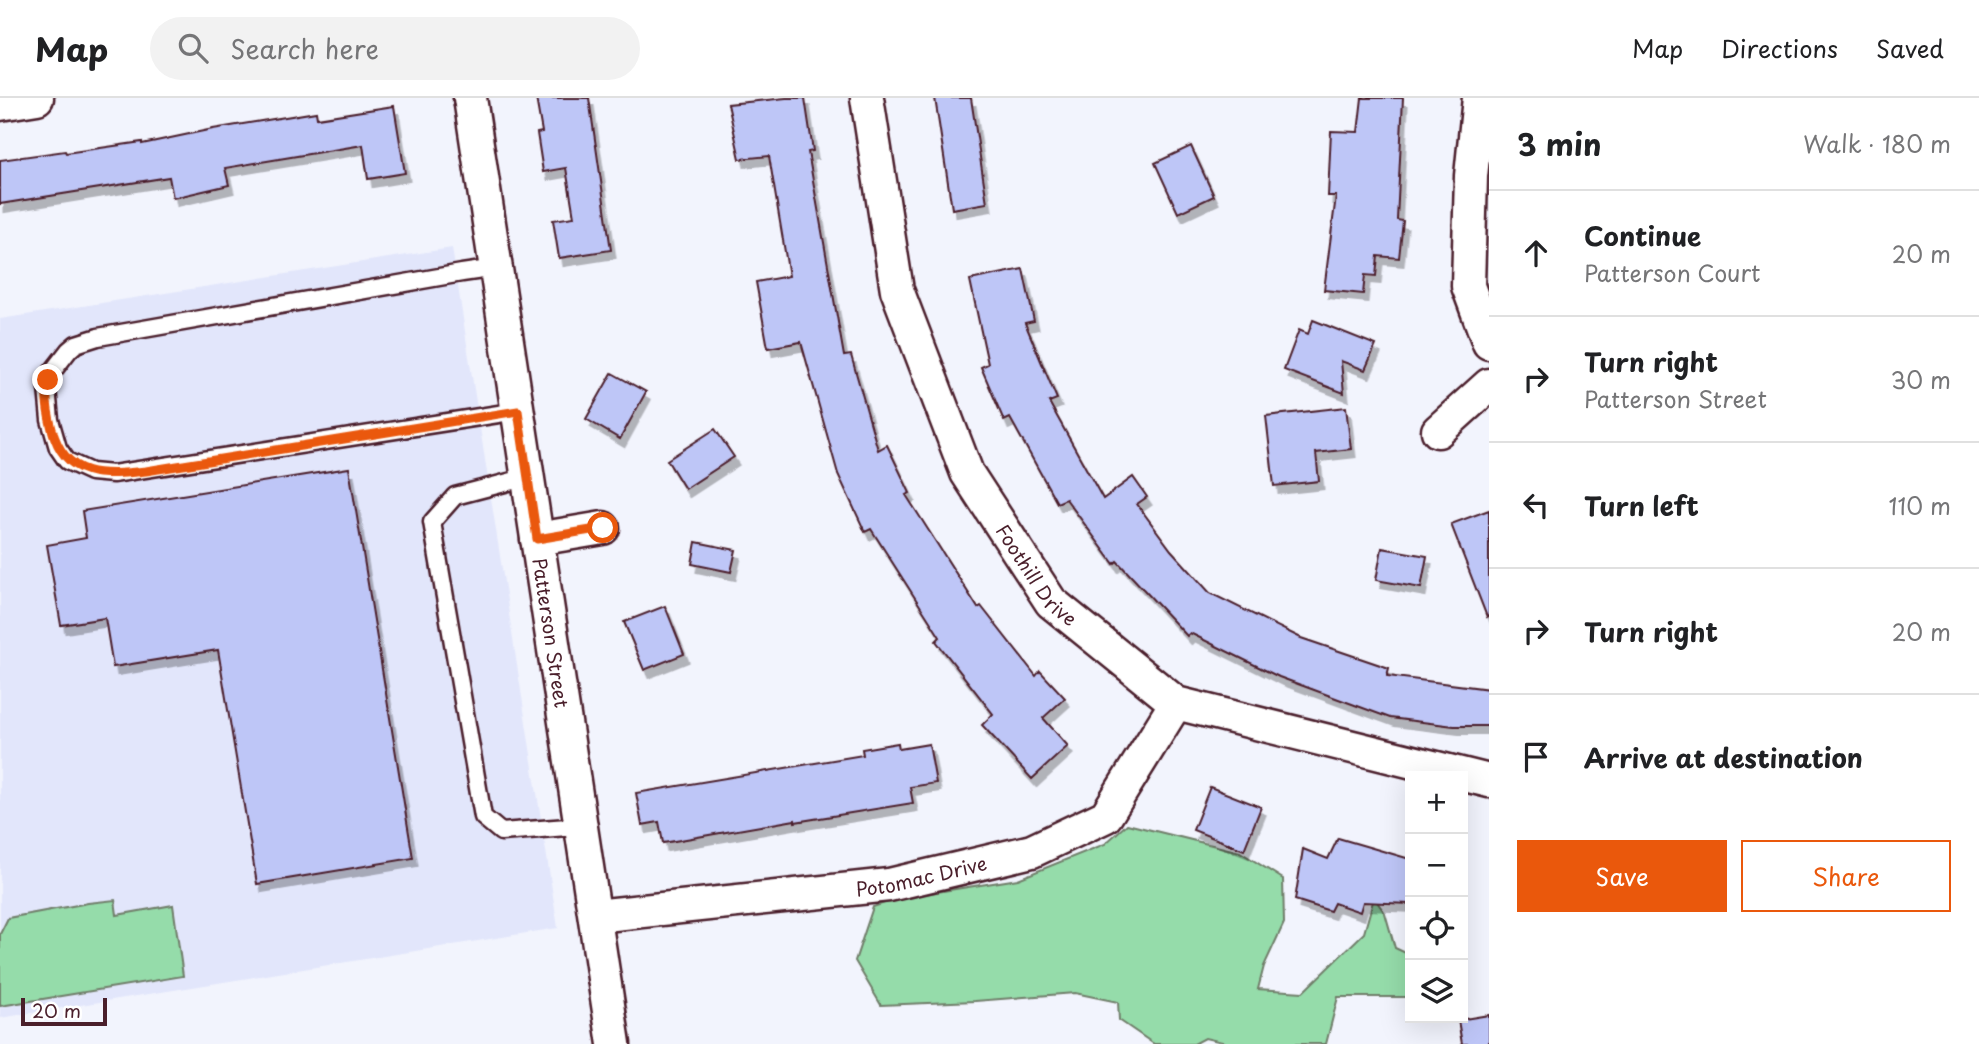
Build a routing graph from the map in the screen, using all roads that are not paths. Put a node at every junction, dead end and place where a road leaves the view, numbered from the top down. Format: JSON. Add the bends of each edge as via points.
{"nodes":[{"id":1,"x":37,"y":98,"type":"edge"},
{"id":2,"x":470,"y":98,"type":"edge"},
{"id":3,"x":867,"y":98,"type":"edge"},
{"id":4,"x":1479,"y":98,"type":"edge"},
{"id":5,"x":0,"y":104,"type":"edge"},
{"id":6,"x":496,"y":268,"type":"junction"},
{"id":7,"x":1489,"y":343,"type":"edge"},
{"id":8,"x":1489,"y":385,"type":"edge"},
{"id":9,"x":518,"y":411,"type":"junction"},
{"id":10,"x":1438,"y":431,"type":"dead end"},
{"id":11,"x":528,"y":477,"type":"junction"},
{"id":12,"x":603,"y":528,"type":"dead end"},
{"id":13,"x":537,"y":539,"type":"junction"},
{"id":14,"x":1176,"y":702,"type":"junction"},
{"id":15,"x":1489,"y":781,"type":"edge"},
{"id":16,"x":581,"y":826,"type":"junction"},
{"id":17,"x":595,"y":916,"type":"junction"},
{"id":18,"x":614,"y":1044,"type":"edge"}],
"edges":[{"from":1,"to":5,"type":"street"},
{"from":2,"to":6,"type":"street","name":"Patterson Street"},
{"from":3,"to":14,"type":"street","name":"Foothill Drive","via":[[897,289],[967,473],[1051,602]]},
{"from":4,"to":7,"type":"street","via":[[1468,286]]},
{"from":6,"to":9,"type":"street","name":"Patterson Street"},
{"from":6,"to":9,"type":"lane","via":[[76,344],[48,380],[50,420],[58,448],[68,461],[91,472],[113,474]]},
{"from":8,"to":10,"type":"street"},
{"from":9,"to":11,"type":"street","name":"Patterson Street"},
{"from":11,"to":13,"type":"street","name":"Patterson Street"},
{"from":11,"to":16,"type":"lane","via":[[455,496],[432,522],[483,817],[500,832]]},
{"from":12,"to":13,"type":"street"},
{"from":13,"to":16,"type":"street","name":"Patterson Street"},
{"from":14,"to":15,"type":"street","name":"Foothill Drive"},
{"from":14,"to":17,"type":"street","name":"Potomac Drive","via":[[1106,816],[1032,851],[889,885]]},
{"from":16,"to":17,"type":"street","name":"Patterson Street"},
{"from":17,"to":18,"type":"street","name":"Patterson Street"}]}
